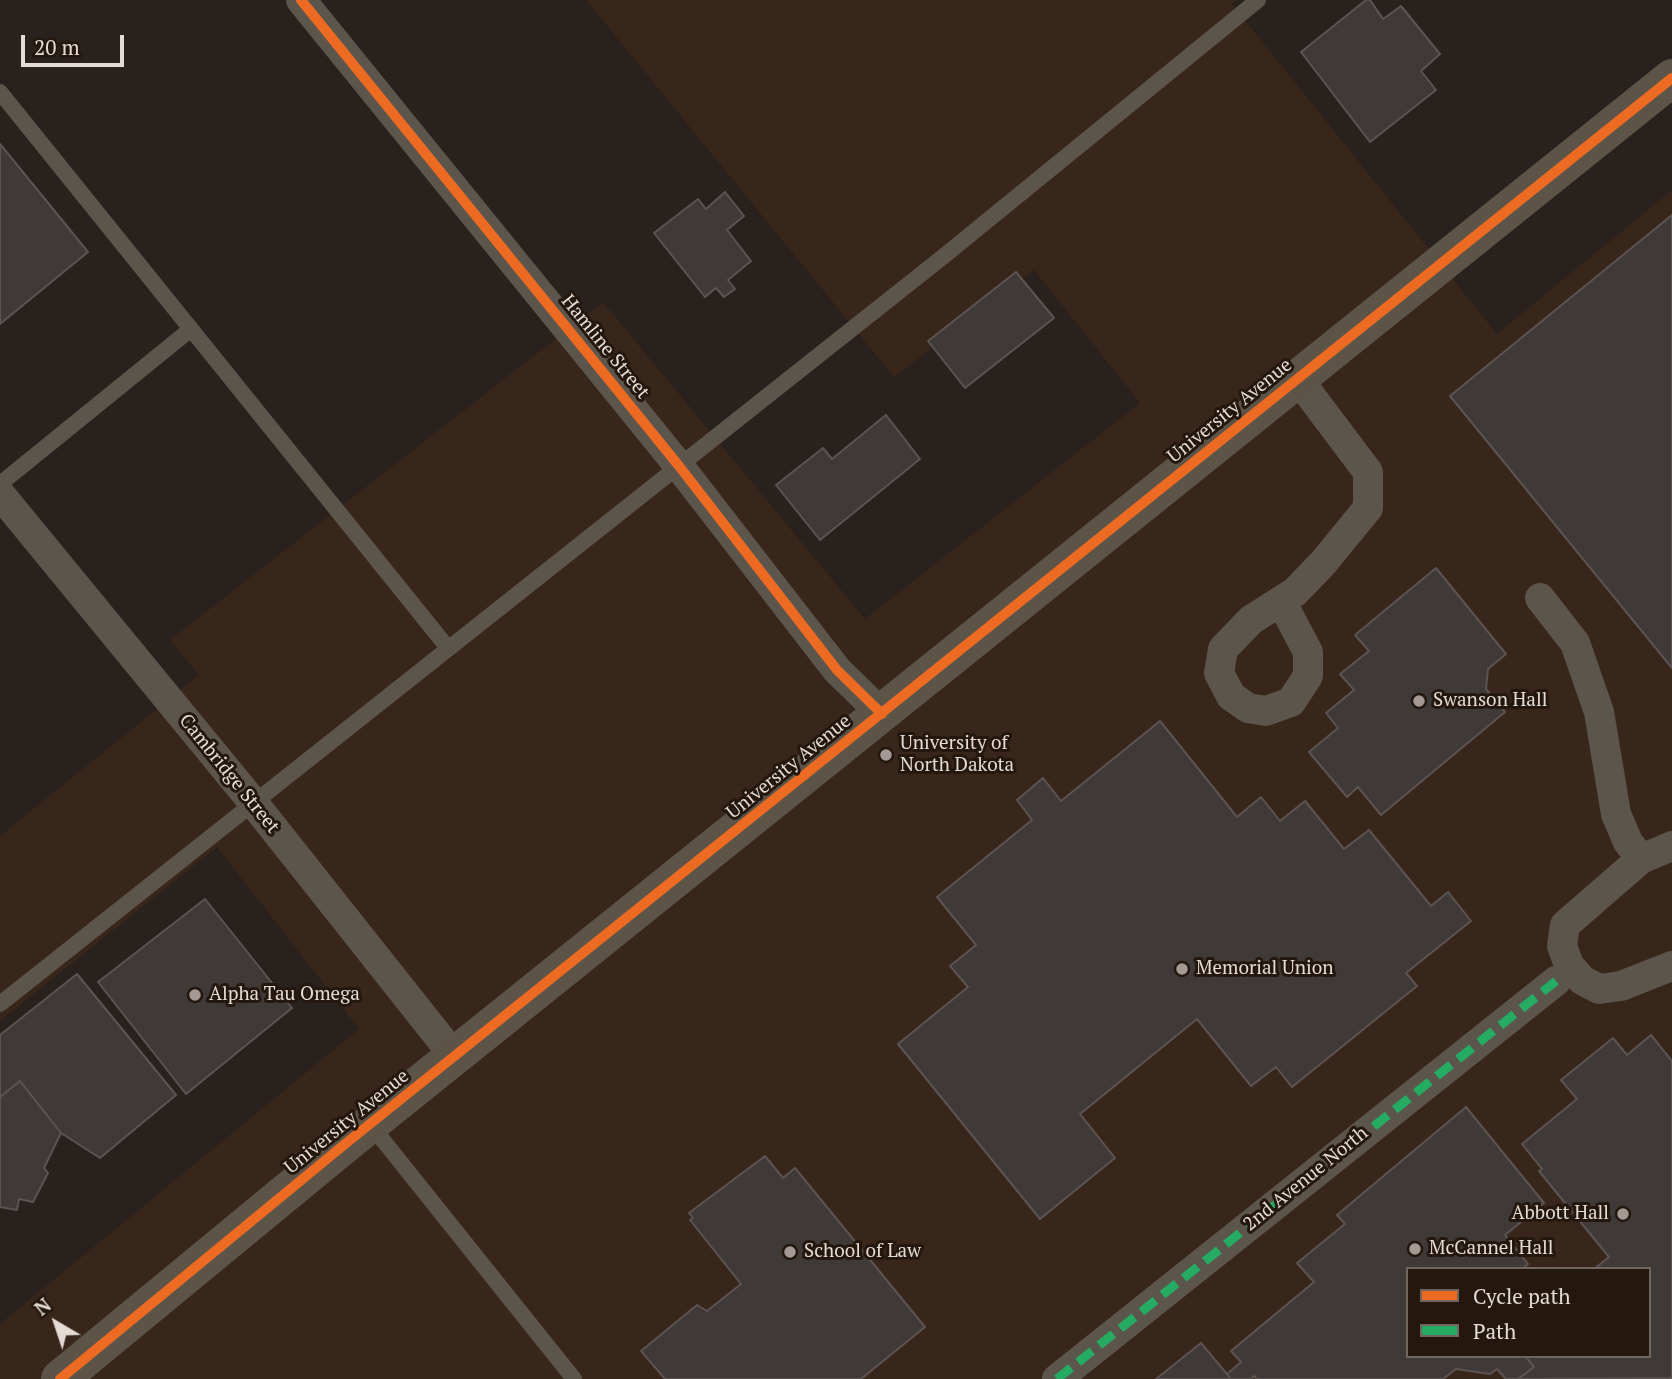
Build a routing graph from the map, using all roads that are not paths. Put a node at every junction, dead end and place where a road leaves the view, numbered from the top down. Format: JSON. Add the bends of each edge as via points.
{"nodes":[{"id":1,"x":301,"y":0,"type":"edge"},
{"id":2,"x":1258,"y":0,"type":"edge"},
{"id":3,"x":1672,"y":78,"type":"edge"},
{"id":4,"x":0,"y":92,"type":"edge"},
{"id":5,"x":191,"y":329,"type":"junction"},
{"id":6,"x":1298,"y":379,"type":"junction"},
{"id":7,"x":679,"y":466,"type":"junction"},
{"id":8,"x":0,"y":484,"type":"edge"},
{"id":9,"x":0,"y":494,"type":"edge"},
{"id":10,"x":1540,"y":598,"type":"dead end"},
{"id":11,"x":1281,"y":601,"type":"dead end"},
{"id":12,"x":448,"y":648,"type":"junction"},
{"id":13,"x":882,"y":715,"type":"junction"},
{"id":14,"x":252,"y":801,"type":"junction"},
{"id":15,"x":1672,"y":846,"type":"edge"},
{"id":16,"x":1640,"y":859,"type":"junction"},
{"id":17,"x":1672,"y":966,"type":"edge"},
{"id":18,"x":1556,"y":981,"type":"dead end"},
{"id":19,"x":0,"y":1004,"type":"edge"},
{"id":20,"x":455,"y":1057,"type":"junction"},
{"id":21,"x":370,"y":1124,"type":"junction"},
{"id":22,"x":60,"y":1379,"type":"edge"},
{"id":23,"x":575,"y":1379,"type":"edge"},
{"id":24,"x":1058,"y":1379,"type":"edge"}],
"edges":[{"from":1,"to":7,"type":"street","name":"Hamline Street"},
{"from":2,"to":7,"type":"lane","via":[[1029,189]]},
{"from":3,"to":6,"type":"street","name":"University Avenue"},
{"from":4,"to":5,"type":"lane"},
{"from":5,"to":8,"type":"lane"},
{"from":5,"to":12,"type":"lane"},
{"from":6,"to":11,"type":"street","via":[[1368,472],[1368,508],[1323,563]]},
{"from":6,"to":13,"type":"street","name":"University Avenue"},
{"from":7,"to":12,"type":"lane"},
{"from":7,"to":13,"type":"street","name":"Hamline Street","via":[[837,670]]},
{"from":9,"to":14,"type":"street","name":"Cambridge Street"},
{"from":10,"to":16,"type":"street","via":[[1575,643],[1599,712],[1616,814]]},
{"from":12,"to":14,"type":"lane"},
{"from":13,"to":20,"type":"street","name":"University Avenue"},
{"from":14,"to":19,"type":"lane"},
{"from":14,"to":20,"type":"street","name":"Cambridge Street"},
{"from":15,"to":16,"type":"street"},
{"from":16,"to":17,"type":"street","via":[[1565,925],[1562,946],[1569,965],[1582,980],[1599,989],[1621,986]]},
{"from":18,"to":24,"type":"street","name":"2nd Avenue North"},
{"from":20,"to":21,"type":"street","name":"University Avenue"},
{"from":21,"to":22,"type":"street","name":"University Avenue"},
{"from":21,"to":23,"type":"lane"}]}
